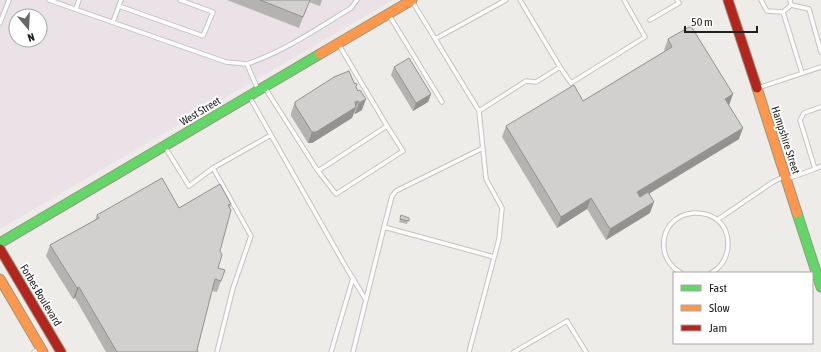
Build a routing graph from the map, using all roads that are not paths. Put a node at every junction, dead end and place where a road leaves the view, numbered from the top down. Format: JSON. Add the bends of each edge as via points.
{"nodes":[{"id":1,"x":9,"y":0,"type":"edge"},
{"id":2,"x":50,"y":0,"type":"edge"},
{"id":3,"x":79,"y":0,"type":"edge"},
{"id":4,"x":121,"y":0,"type":"edge"},
{"id":5,"x":180,"y":0,"type":"edge"},
{"id":6,"x":357,"y":0,"type":"edge"},
{"id":7,"x":412,"y":0,"type":"edge"},
{"id":8,"x":506,"y":0,"type":"edge"},
{"id":9,"x":520,"y":0,"type":"edge"},
{"id":10,"x":624,"y":0,"type":"edge"},
{"id":11,"x":677,"y":0,"type":"edge"},
{"id":12,"x":728,"y":0,"type":"edge"},
{"id":13,"x":761,"y":0,"type":"edge"},
{"id":14,"x":790,"y":0,"type":"edge"},
{"id":15,"x":791,"y":5,"type":"junction"},
{"id":16,"x":119,"y":6,"type":"junction"},
{"id":17,"x":76,"y":9,"type":"junction"},
{"id":18,"x":783,"y":12,"type":"junction"},
{"id":19,"x":389,"y":14,"type":"junction"},
{"id":20,"x":650,"y":20,"type":"dead end"},
{"id":21,"x":113,"y":22,"type":"junction"},
{"id":22,"x":0,"y":23,"type":"edge"},
{"id":23,"x":435,"y":39,"type":"junction"},
{"id":24,"x":338,"y":44,"type":"junction"},
{"id":25,"x":821,"y":52,"type":"edge"},
{"id":26,"x":247,"y":64,"type":"junction"},
{"id":27,"x":560,"y":67,"type":"junction"},
{"id":28,"x":821,"y":67,"type":"edge"},
{"id":29,"x":802,"y":73,"type":"junction"},
{"id":30,"x":757,"y":88,"type":"junction"},
{"id":31,"x":261,"y":89,"type":"junction"},
{"id":32,"x":249,"y":96,"type":"junction"},
{"id":33,"x":442,"y":102,"type":"dead end"},
{"id":34,"x":821,"y":107,"type":"edge"},
{"id":35,"x":479,"y":111,"type":"junction"},
{"id":36,"x":388,"y":126,"type":"junction"},
{"id":37,"x":271,"y":135,"type":"junction"},
{"id":38,"x":164,"y":146,"type":"junction"},
{"id":39,"x":483,"y":148,"type":"junction"},
{"id":40,"x":821,"y":166,"type":"edge"},
{"id":41,"x":213,"y":168,"type":"junction"},
{"id":42,"x":815,"y":169,"type":"junction"},
{"id":43,"x":318,"y":171,"type":"junction"},
{"id":44,"x":786,"y":178,"type":"junction"},
{"id":45,"x":717,"y":220,"type":"junction"},
{"id":46,"x":384,"y":227,"type":"junction"},
{"id":47,"x":0,"y":243,"type":"edge"},
{"id":48,"x":0,"y":249,"type":"edge"},
{"id":49,"x":494,"y":257,"type":"junction"},
{"id":50,"x":680,"y":272,"type":"edge"},
{"id":51,"x":712,"y":272,"type":"edge"},
{"id":52,"x":353,"y":278,"type":"junction"},
{"id":53,"x":0,"y":279,"type":"edge"},
{"id":54,"x":821,"y":287,"type":"edge"},
{"id":55,"x":366,"y":300,"type":"junction"},
{"id":56,"x":40,"y":351,"type":"edge"},
{"id":57,"x":57,"y":351,"type":"edge"},
{"id":58,"x":217,"y":352,"type":"edge"},
{"id":59,"x":331,"y":352,"type":"edge"},
{"id":60,"x":353,"y":352,"type":"edge"},
{"id":61,"x":469,"y":352,"type":"edge"},
{"id":62,"x":514,"y":352,"type":"edge"},
{"id":63,"x":586,"y":352,"type":"edge"}],
"edges":[{"from":1,"to":22,"type":"lane"},
{"from":2,"to":17,"type":"lane"},
{"from":3,"to":17,"type":"lane"},
{"from":4,"to":16,"type":"lane"},
{"from":5,"to":16,"type":"lane","via":[[213,12],[203,36]]},
{"from":6,"to":26,"type":"lane","via":[[352,8],[288,46]]},
{"from":7,"to":19,"type":"street","name":"West Street"},
{"from":7,"to":23,"type":"lane"},
{"from":8,"to":23,"type":"lane"},
{"from":9,"to":27,"type":"lane"},
{"from":10,"to":27,"type":"lane","via":[[645,37],[571,83]]},
{"from":11,"to":20,"type":"lane","via":[[679,3]]},
{"from":12,"to":30,"type":"street","name":"Hampshire Street"},
{"from":13,"to":18,"type":"lane","via":[[767,11]]},
{"from":14,"to":15,"type":"lane"},
{"from":15,"to":18,"type":"lane"},
{"from":15,"to":25,"type":"lane","via":[[809,9]]},
{"from":16,"to":21,"type":"lane"},
{"from":17,"to":21,"type":"lane"},
{"from":18,"to":29,"type":"lane"},
{"from":19,"to":24,"type":"street","name":"West Street"},
{"from":19,"to":33,"type":"lane"},
{"from":21,"to":26,"type":"lane","via":[[226,62]]},
{"from":23,"to":35,"type":"lane"},
{"from":24,"to":31,"type":"street","name":"West Street"},
{"from":24,"to":36,"type":"lane"},
{"from":26,"to":31,"type":"lane"},
{"from":27,"to":35,"type":"lane","via":[[536,82],[526,81]]},
{"from":28,"to":29,"type":"lane"},
{"from":29,"to":30,"type":"lane"},
{"from":30,"to":44,"type":"street","name":"Hampshire Street"},
{"from":31,"to":32,"type":"street","name":"West Street"},
{"from":31,"to":43,"type":"lane"},
{"from":32,"to":37,"type":"lane"},
{"from":32,"to":38,"type":"street","name":"West Street"},
{"from":34,"to":42,"type":"lane","via":[[804,113],[800,120]]},
{"from":35,"to":39,"type":"lane"},
{"from":36,"to":43,"type":"lane"},
{"from":36,"to":43,"type":"lane","via":[[403,151],[336,194]]},
{"from":37,"to":41,"type":"lane"},
{"from":37,"to":52,"type":"lane"},
{"from":38,"to":41,"type":"lane","via":[[189,186]]},
{"from":38,"to":47,"type":"street","name":"West Street"},
{"from":39,"to":46,"type":"lane","via":[[396,191],[392,196]]},
{"from":39,"to":49,"type":"lane","via":[[486,179],[502,208],[499,239]]},
{"from":40,"to":42,"type":"lane"},
{"from":41,"to":58,"type":"lane","via":[[251,236],[233,288]]},
{"from":42,"to":44,"type":"lane"},
{"from":44,"to":45,"type":"lane","via":[[773,182]]},
{"from":44,"to":54,"type":"street","name":"Hampshire Street"},
{"from":45,"to":50,"type":"lane","via":[[703,213],[691,213],[679,217],[668,228],[664,252],[671,266]]},
{"from":45,"to":51,"type":"lane","via":[[726,233],[728,250],[721,264]]},
{"from":46,"to":49,"type":"lane"},
{"from":46,"to":55,"type":"lane"},
{"from":48,"to":57,"type":"street","name":"Forbes Boulevard"},
{"from":49,"to":61,"type":"lane"},
{"from":52,"to":55,"type":"lane"},
{"from":52,"to":59,"type":"lane"},
{"from":53,"to":56,"type":"street"},
{"from":55,"to":60,"type":"lane"},
{"from":62,"to":63,"type":"lane","via":[[567,320]]}]}
